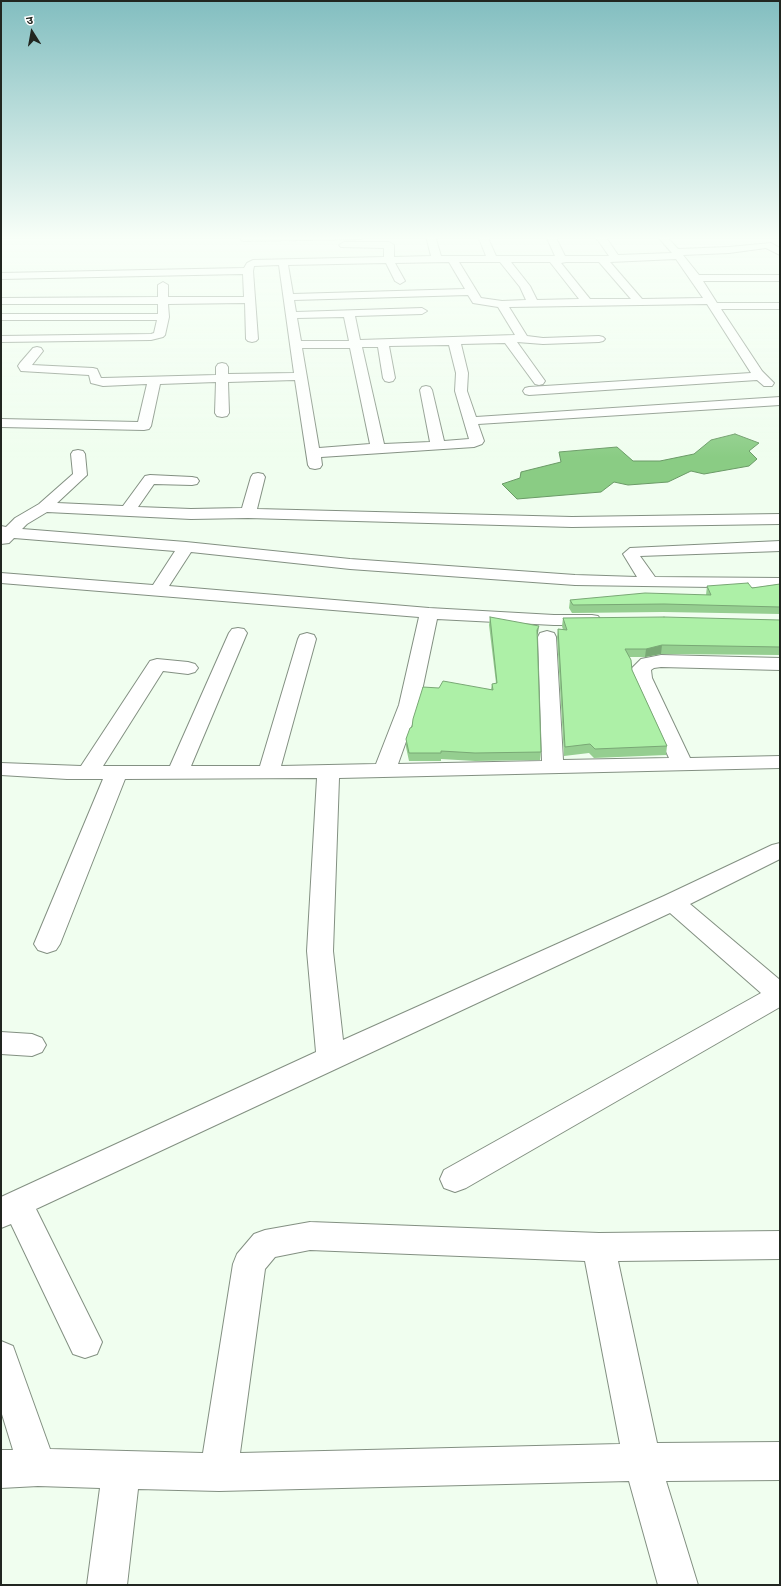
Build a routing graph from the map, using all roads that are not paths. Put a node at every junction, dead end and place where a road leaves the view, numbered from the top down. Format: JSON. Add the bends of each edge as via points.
{"nodes":[{"id":1,"x":163,"y":310,"type":"edge"},
{"id":2,"x":250,"y":310,"type":"edge"},
{"id":3,"x":290,"y":310,"type":"edge"},
{"id":4,"x":422,"y":310,"type":"edge"},
{"id":5,"x":506,"y":310,"type":"edge"},
{"id":6,"x":716,"y":310,"type":"edge"},
{"id":7,"x":349,"y":313,"type":"junction"},
{"id":8,"x":291,"y":314,"type":"junction"},
{"id":9,"x":163,"y":317,"type":"junction"},
{"id":10,"x":1,"y":318,"type":"edge"},
{"id":11,"x":431,"y":330,"type":"dead end"},
{"id":12,"x":1,"y":339,"type":"edge"},
{"id":13,"x":252,"y":339,"type":"dead end"},
{"id":14,"x":512,"y":339,"type":"junction"},
{"id":15,"x":599,"y":339,"type":"dead end"},
{"id":16,"x":454,"y":341,"type":"junction"},
{"id":17,"x":437,"y":342,"type":"junction"},
{"id":18,"x":355,"y":344,"type":"junction"},
{"id":19,"x":383,"y":344,"type":"junction"},
{"id":20,"x":295,"y":345,"type":"junction"},
{"id":21,"x":37,"y":351,"type":"dead end"},
{"id":22,"x":222,"y":373,"type":"junction"},
{"id":23,"x":763,"y":374,"type":"junction"},
{"id":24,"x":302,"y":376,"type":"junction"},
{"id":25,"x":389,"y":378,"type":"dead end"},
{"id":26,"x":154,"y":381,"type":"junction"},
{"id":27,"x":539,"y":381,"type":"dead end"},
{"id":28,"x":426,"y":390,"type":"dead end"},
{"id":29,"x":530,"y":391,"type":"dead end"},
{"id":30,"x":780,"y":393,"type":"edge"},
{"id":31,"x":780,"y":401,"type":"edge"},
{"id":32,"x":222,"y":413,"type":"dead end"},
{"id":33,"x":470,"y":421,"type":"junction"},
{"id":34,"x":1,"y":423,"type":"edge"},
{"id":35,"x":438,"y":445,"type":"junction"},
{"id":36,"x":378,"y":448,"type":"junction"},
{"id":37,"x":78,"y":454,"type":"dead end"},
{"id":38,"x":258,"y":477,"type":"dead end"},
{"id":39,"x":192,"y":481,"type":"dead end"},
{"id":40,"x":44,"y":507,"type":"junction"},
{"id":41,"x":127,"y":511,"type":"junction"},
{"id":42,"x":248,"y":513,"type":"junction"},
{"id":43,"x":191,"y":514,"type":"junction"},
{"id":44,"x":780,"y":519,"type":"edge"},
{"id":45,"x":21,"y":521,"type":"junction"},
{"id":46,"x":4,"y":535,"type":"edge"},
{"id":47,"x":780,"y":546,"type":"edge"},
{"id":48,"x":186,"y":547,"type":"junction"},
{"id":49,"x":1,"y":578,"type":"edge"},
{"id":50,"x":650,"y":582,"type":"junction"},
{"id":51,"x":780,"y":583,"type":"edge"},
{"id":52,"x":158,"y":590,"type":"junction"},
{"id":53,"x":429,"y":613,"type":"junction"},
{"id":54,"x":610,"y":620,"type":"edge"},
{"id":55,"x":238,"y":633,"type":"dead end"},
{"id":56,"x":547,"y":637,"type":"dead end"},
{"id":57,"x":307,"y":639,"type":"dead end"},
{"id":58,"x":780,"y":664,"type":"edge"},
{"id":59,"x":188,"y":668,"type":"dead end"},
{"id":60,"x":780,"y":762,"type":"edge"},
{"id":61,"x":682,"y":764,"type":"junction"},
{"id":62,"x":553,"y":767,"type":"junction"},
{"id":63,"x":385,"y":770,"type":"junction"},
{"id":64,"x":116,"y":772,"type":"junction"},
{"id":65,"x":178,"y":772,"type":"junction"},
{"id":66,"x":269,"y":772,"type":"junction"},
{"id":67,"x":328,"y":772,"type":"junction"},
{"id":68,"x":88,"y":773,"type":"junction"},
{"id":69,"x":4,"y":774,"type":"edge"},
{"id":70,"x":780,"y":850,"type":"edge"},
{"id":71,"x":673,"y":902,"type":"junction"},
{"id":72,"x":46,"y":944,"type":"dead end"},
{"id":73,"x":778,"y":990,"type":"edge"},
{"id":74,"x":1,"y":1043,"type":"edge"},
{"id":75,"x":32,"y":1045,"type":"dead end"},
{"id":76,"x":331,"y":1058,"type":"junction"},
{"id":77,"x":455,"y":1179,"type":"dead end"},
{"id":78,"x":9,"y":1208,"type":"edge"},
{"id":79,"x":780,"y":1245,"type":"edge"},
{"id":80,"x":599,"y":1247,"type":"junction"},
{"id":81,"x":85,"y":1342,"type":"dead end"},
{"id":82,"x":1,"y":1358,"type":"edge"},
{"id":83,"x":780,"y":1461,"type":"edge"},
{"id":84,"x":642,"y":1462,"type":"junction"},
{"id":85,"x":38,"y":1467,"type":"junction"},
{"id":86,"x":1,"y":1469,"type":"edge"},
{"id":87,"x":121,"y":1469,"type":"junction"},
{"id":88,"x":220,"y":1472,"type":"junction"},
{"id":89,"x":107,"y":1585,"type":"edge"},
{"id":90,"x":678,"y":1585,"type":"edge"}],
"edges":[{"from":1,"to":9,"type":"street"},
{"from":2,"to":13,"type":"street"},
{"from":3,"to":8,"type":"street"},
{"from":4,"to":7,"type":"street","via":[[424,315]]},
{"from":5,"to":14,"type":"street","via":[[522,337]]},
{"from":6,"to":23,"type":"street"},
{"from":7,"to":8,"type":"street"},
{"from":7,"to":18,"type":"street","via":[[355,326]]},
{"from":8,"to":20,"type":"street"},
{"from":9,"to":10,"type":"street"},
{"from":9,"to":12,"type":"street","via":[[159,335],[156,337]]},
{"from":11,"to":17,"type":"street"},
{"from":14,"to":15,"type":"street"},
{"from":14,"to":16,"type":"street"},
{"from":14,"to":27,"type":"street"},
{"from":16,"to":17,"type":"street"},
{"from":16,"to":33,"type":"street","via":[[462,373],[461,391]]},
{"from":17,"to":19,"type":"street"},
{"from":18,"to":19,"type":"street"},
{"from":18,"to":20,"type":"street"},
{"from":18,"to":36,"type":"street"},
{"from":19,"to":25,"type":"street"},
{"from":20,"to":24,"type":"street"},
{"from":21,"to":26,"type":"street","via":[[25,368],[93,372],[95,380],[103,382]]},
{"from":22,"to":24,"type":"street"},
{"from":22,"to":26,"type":"street"},
{"from":22,"to":32,"type":"street"},
{"from":23,"to":29,"type":"street"},
{"from":23,"to":30,"type":"street"},
{"from":24,"to":36,"type":"street","via":[[314,459]]},
{"from":26,"to":34,"type":"street","via":[[144,426]]},
{"from":28,"to":35,"type":"street"},
{"from":31,"to":33,"type":"street"},
{"from":33,"to":35,"type":"street","via":[[477,439],[474,442]]},
{"from":35,"to":36,"type":"street"},
{"from":37,"to":40,"type":"street","via":[[80,476]]},
{"from":38,"to":42,"type":"street"},
{"from":39,"to":41,"type":"street","via":[[150,479]]},
{"from":40,"to":41,"type":"street"},
{"from":40,"to":45,"type":"street"},
{"from":41,"to":43,"type":"street"},
{"from":42,"to":43,"type":"street"},
{"from":42,"to":44,"type":"street","via":[[572,522]]},
{"from":43,"to":45,"type":"street","via":[[175,530]]},
{"from":45,"to":46,"type":"street"},
{"from":46,"to":48,"type":"street"},
{"from":47,"to":50,"type":"street","via":[[636,551],[631,554],[632,557]]},
{"from":48,"to":50,"type":"street","via":[[350,564],[575,580]]},
{"from":48,"to":52,"type":"street"},
{"from":49,"to":52,"type":"street"},
{"from":50,"to":51,"type":"street"},
{"from":52,"to":53,"type":"street"},
{"from":53,"to":54,"type":"street","via":[[554,620]]},
{"from":53,"to":63,"type":"street","via":[[409,705]]},
{"from":55,"to":65,"type":"street"},
{"from":56,"to":62,"type":"street"},
{"from":57,"to":66,"type":"street"},
{"from":58,"to":61,"type":"street","via":[[661,661],[648,663],[641,668],[642,678]]},
{"from":59,"to":68,"type":"street","via":[[157,665]]},
{"from":60,"to":61,"type":"street"},
{"from":61,"to":62,"type":"street"},
{"from":62,"to":63,"type":"street"},
{"from":63,"to":67,"type":"street"},
{"from":64,"to":65,"type":"street"},
{"from":64,"to":68,"type":"street"},
{"from":64,"to":72,"type":"street"},
{"from":65,"to":66,"type":"street"},
{"from":66,"to":67,"type":"street"},
{"from":67,"to":76,"type":"street","via":[[320,951]]},
{"from":68,"to":69,"type":"street"},
{"from":70,"to":71,"type":"street"},
{"from":71,"to":73,"type":"street"},
{"from":71,"to":76,"type":"street"},
{"from":73,"to":77,"type":"street"},
{"from":74,"to":75,"type":"street"},
{"from":76,"to":78,"type":"street"},
{"from":78,"to":81,"type":"street"},
{"from":79,"to":80,"type":"street"},
{"from":80,"to":84,"type":"street"},
{"from":80,"to":88,"type":"street","via":[[310,1236],[265,1244],[250,1264]]},
{"from":82,"to":85,"type":"street"},
{"from":83,"to":84,"type":"street"},
{"from":84,"to":88,"type":"street"},
{"from":84,"to":90,"type":"street"},
{"from":85,"to":86,"type":"street"},
{"from":85,"to":87,"type":"street"},
{"from":87,"to":88,"type":"street"},
{"from":87,"to":89,"type":"street"}]}
